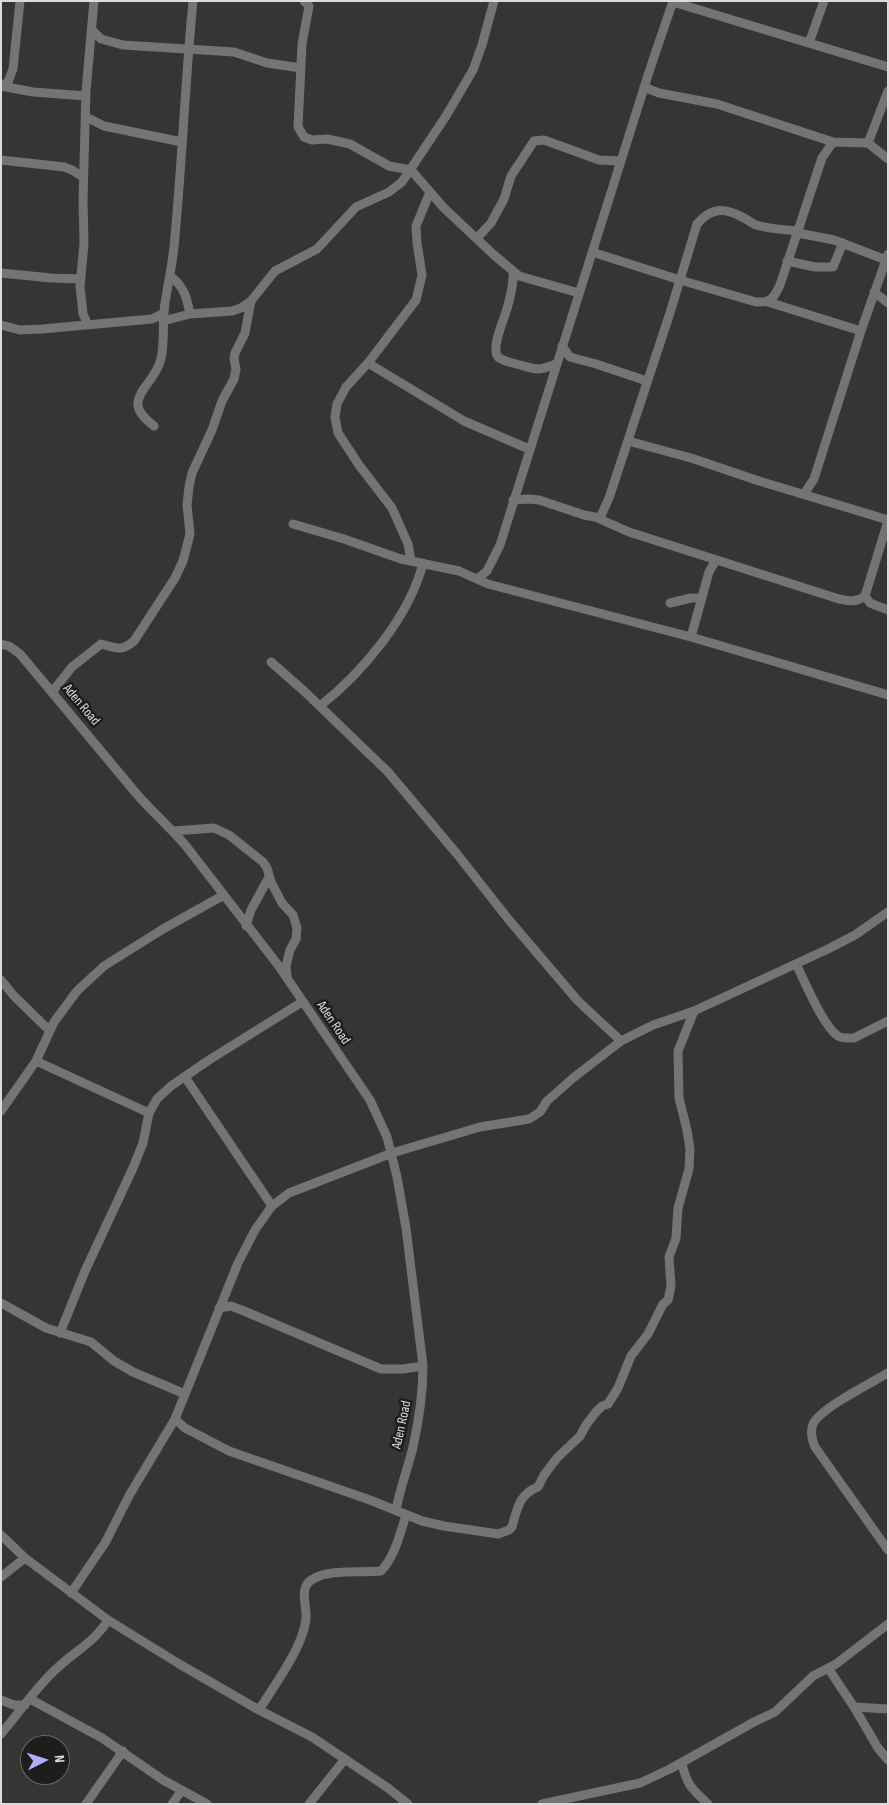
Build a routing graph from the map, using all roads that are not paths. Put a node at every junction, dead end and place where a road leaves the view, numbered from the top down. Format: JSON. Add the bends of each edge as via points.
{"nodes":[{"id":1,"x":20,"y":1,"type":"edge"},
{"id":2,"x":94,"y":1,"type":"edge"},
{"id":3,"x":193,"y":1,"type":"edge"},
{"id":4,"x":304,"y":1,"type":"edge"},
{"id":5,"x":494,"y":1,"type":"edge"},
{"id":6,"x":824,"y":1,"type":"edge"},
{"id":7,"x":673,"y":2,"type":"edge"},
{"id":8,"x":92,"y":30,"type":"junction"},
{"id":9,"x":809,"y":43,"type":"junction"},
{"id":10,"x":189,"y":48,"type":"junction"},
{"id":11,"x":888,"y":67,"type":"edge"},
{"id":12,"x":301,"y":68,"type":"junction"},
{"id":13,"x":1,"y":86,"type":"edge"},
{"id":14,"x":644,"y":87,"type":"junction"},
{"id":15,"x":888,"y":91,"type":"edge"},
{"id":16,"x":86,"y":96,"type":"junction"},
{"id":17,"x":86,"y":117,"type":"junction"},
{"id":18,"x":182,"y":142,"type":"junction"},
{"id":19,"x":833,"y":142,"type":"junction"},
{"id":20,"x":868,"y":143,"type":"junction"},
{"id":21,"x":888,"y":159,"type":"edge"},
{"id":22,"x":1,"y":160,"type":"edge"},
{"id":23,"x":621,"y":161,"type":"junction"},
{"id":24,"x":411,"y":170,"type":"junction"},
{"id":25,"x":83,"y":177,"type":"junction"},
{"id":26,"x":430,"y":192,"type":"junction"},
{"id":27,"x":798,"y":232,"type":"junction"},
{"id":28,"x":477,"y":238,"type":"junction"},
{"id":29,"x":843,"y":243,"type":"junction"},
{"id":30,"x":592,"y":252,"type":"junction"},
{"id":31,"x":887,"y":257,"type":"edge"},
{"id":32,"x":787,"y":261,"type":"junction"},
{"id":33,"x":513,"y":271,"type":"junction"},
{"id":34,"x":1,"y":273,"type":"edge"},
{"id":35,"x":170,"y":276,"type":"junction"},
{"id":36,"x":81,"y":278,"type":"junction"},
{"id":37,"x":680,"y":280,"type":"junction"},
{"id":38,"x":874,"y":292,"type":"junction"},
{"id":39,"x":579,"y":293,"type":"junction"},
{"id":40,"x":251,"y":301,"type":"junction"},
{"id":41,"x":768,"y":302,"type":"junction"},
{"id":42,"x":888,"y":303,"type":"edge"},
{"id":43,"x":190,"y":314,"type":"junction"},
{"id":44,"x":163,"y":317,"type":"junction"},
{"id":45,"x":1,"y":325,"type":"edge"},
{"id":46,"x":88,"y":325,"type":"junction"},
{"id":47,"x":861,"y":331,"type":"junction"},
{"id":48,"x":562,"y":346,"type":"junction"},
{"id":49,"x":368,"y":363,"type":"junction"},
{"id":50,"x":556,"y":364,"type":"junction"},
{"id":51,"x":648,"y":381,"type":"junction"},
{"id":52,"x":154,"y":426,"type":"dead end"},
{"id":53,"x":628,"y":441,"type":"junction"},
{"id":54,"x":529,"y":449,"type":"junction"},
{"id":55,"x":804,"y":494,"type":"junction"},
{"id":56,"x":514,"y":500,"type":"junction"},
{"id":57,"x":600,"y":518,"type":"junction"},
{"id":58,"x":888,"y":520,"type":"edge"},
{"id":59,"x":293,"y":524,"type":"dead end"},
{"id":60,"x":716,"y":560,"type":"junction"},
{"id":61,"x":411,"y":561,"type":"junction"},
{"id":62,"x":423,"y":563,"type":"junction"},
{"id":63,"x":477,"y":579,"type":"junction"},
{"id":64,"x":865,"y":596,"type":"junction"},
{"id":65,"x":702,"y":598,"type":"junction"},
{"id":66,"x":670,"y":603,"type":"dead end"},
{"id":67,"x":888,"y":610,"type":"edge"},
{"id":68,"x":691,"y":637,"type":"junction"},
{"id":69,"x":1,"y":644,"type":"edge"},
{"id":70,"x":271,"y":662,"type":"dead end"},
{"id":71,"x":52,"y":692,"type":"junction"},
{"id":72,"x":888,"y":695,"type":"edge"},
{"id":73,"x":320,"y":706,"type":"junction"},
{"id":74,"x":174,"y":832,"type":"junction"},
{"id":75,"x":269,"y":877,"type":"junction"},
{"id":76,"x":224,"y":895,"type":"junction"},
{"id":77,"x":888,"y":912,"type":"edge"},
{"id":78,"x":246,"y":926,"type":"junction"},
{"id":79,"x":796,"y":964,"type":"junction"},
{"id":80,"x":288,"y":979,"type":"junction"},
{"id":81,"x":1,"y":980,"type":"edge"},
{"id":82,"x":302,"y":1002,"type":"junction"},
{"id":83,"x":694,"y":1012,"type":"junction"},
{"id":84,"x":888,"y":1021,"type":"edge"},
{"id":85,"x":50,"y":1032,"type":"junction"},
{"id":86,"x":621,"y":1041,"type":"junction"},
{"id":87,"x":36,"y":1061,"type":"junction"},
{"id":88,"x":185,"y":1077,"type":"junction"},
{"id":89,"x":2,"y":1110,"type":"edge"},
{"id":90,"x":149,"y":1113,"type":"junction"},
{"id":91,"x":392,"y":1153,"type":"junction"},
{"id":92,"x":272,"y":1206,"type":"junction"},
{"id":93,"x":1,"y":1303,"type":"edge"},
{"id":94,"x":219,"y":1308,"type":"junction"},
{"id":95,"x":60,"y":1333,"type":"junction"},
{"id":96,"x":423,"y":1366,"type":"junction"},
{"id":97,"x":888,"y":1373,"type":"edge"},
{"id":98,"x":185,"y":1394,"type":"junction"},
{"id":99,"x":175,"y":1419,"type":"junction"},
{"id":100,"x":396,"y":1510,"type":"junction"},
{"id":101,"x":406,"y":1514,"type":"junction"},
{"id":102,"x":1,"y":1536,"type":"edge"},
{"id":103,"x":888,"y":1550,"type":"edge"},
{"id":104,"x":25,"y":1558,"type":"junction"},
{"id":105,"x":1,"y":1577,"type":"edge"},
{"id":106,"x":71,"y":1593,"type":"junction"},
{"id":107,"x":108,"y":1620,"type":"junction"},
{"id":108,"x":888,"y":1624,"type":"edge"},
{"id":109,"x":828,"y":1668,"type":"junction"},
{"id":110,"x":1,"y":1700,"type":"edge"},
{"id":111,"x":27,"y":1702,"type":"junction"},
{"id":112,"x":854,"y":1707,"type":"junction"},
{"id":113,"x":888,"y":1709,"type":"edge"},
{"id":114,"x":259,"y":1710,"type":"junction"},
{"id":115,"x":1,"y":1734,"type":"edge"},
{"id":116,"x":123,"y":1751,"type":"junction"},
{"id":117,"x":345,"y":1759,"type":"junction"},
{"id":118,"x":888,"y":1760,"type":"edge"},
{"id":119,"x":682,"y":1763,"type":"junction"},
{"id":120,"x":182,"y":1790,"type":"junction"},
{"id":121,"x":86,"y":1804,"type":"edge"},
{"id":122,"x":172,"y":1804,"type":"edge"},
{"id":123,"x":207,"y":1804,"type":"edge"},
{"id":124,"x":308,"y":1804,"type":"edge"},
{"id":125,"x":408,"y":1804,"type":"edge"},
{"id":126,"x":542,"y":1804,"type":"edge"},
{"id":127,"x":708,"y":1804,"type":"edge"}],
"edges":[{"from":1,"to":13,"type":"street","via":[[13,69],[8,82]]},
{"from":2,"to":8,"type":"street"},
{"from":3,"to":10,"type":"street"},
{"from":4,"to":12,"type":"street","via":[[309,6]]},
{"from":5,"to":24,"type":"street","via":[[473,70]]},
{"from":6,"to":9,"type":"street"},
{"from":7,"to":9,"type":"street"},
{"from":7,"to":14,"type":"street"},
{"from":8,"to":10,"type":"street","via":[[101,38],[123,44]]},
{"from":8,"to":16,"type":"street"},
{"from":9,"to":11,"type":"street"},
{"from":10,"to":12,"type":"street","via":[[234,52],[266,63]]},
{"from":10,"to":18,"type":"street"},
{"from":12,"to":24,"type":"street","via":[[298,127],[304,137],[350,144],[389,166]]},
{"from":13,"to":16,"type":"street"},
{"from":14,"to":19,"type":"street","via":[[717,104]]},
{"from":14,"to":23,"type":"street"},
{"from":15,"to":20,"type":"street"},
{"from":16,"to":17,"type":"street"},
{"from":17,"to":18,"type":"street","via":[[104,126]]},
{"from":17,"to":25,"type":"street"},
{"from":18,"to":35,"type":"street"},
{"from":19,"to":20,"type":"street"},
{"from":19,"to":27,"type":"street","via":[[822,158]]},
{"from":20,"to":21,"type":"street"},
{"from":22,"to":25,"type":"street","via":[[64,167]]},
{"from":23,"to":28,"type":"street","via":[[599,160],[544,140],[534,142],[511,176],[504,199],[491,223]]},
{"from":23,"to":30,"type":"street"},
{"from":24,"to":26,"type":"street"},
{"from":24,"to":40,"type":"street","via":[[389,192],[356,207],[317,249],[275,271]]},
{"from":25,"to":36,"type":"street"},
{"from":26,"to":28,"type":"street"},
{"from":26,"to":49,"type":"street","via":[[416,226],[422,275],[416,300]]},
{"from":27,"to":29,"type":"street"},
{"from":27,"to":32,"type":"street"},
{"from":27,"to":37,"type":"street","via":[[754,224],[727,210],[705,214],[697,224]]},
{"from":28,"to":33,"type":"street"},
{"from":29,"to":31,"type":"street"},
{"from":29,"to":32,"type":"street","via":[[834,267]]},
{"from":30,"to":37,"type":"street"},
{"from":30,"to":39,"type":"street"},
{"from":31,"to":38,"type":"street"},
{"from":32,"to":41,"type":"street","via":[[776,294]]},
{"from":33,"to":39,"type":"street","via":[[519,276]]},
{"from":33,"to":50,"type":"street","via":[[514,279],[495,351],[506,362],[534,369],[542,370]]},
{"from":34,"to":36,"type":"street"},
{"from":35,"to":43,"type":"street","via":[[182,287]]},
{"from":35,"to":44,"type":"street"},
{"from":36,"to":46,"type":"street","via":[[81,302]]},
{"from":37,"to":41,"type":"street","via":[[756,302]]},
{"from":37,"to":51,"type":"street"},
{"from":38,"to":42,"type":"street"},
{"from":38,"to":47,"type":"street"},
{"from":39,"to":48,"type":"street"},
{"from":40,"to":43,"type":"street","via":[[232,310]]},
{"from":40,"to":71,"type":"street","via":[[245,333],[235,353],[234,379],[188,487],[190,534],[175,578],[134,641],[121,649],[101,644],[72,666]]},
{"from":41,"to":47,"type":"street"},
{"from":43,"to":44,"type":"street"},
{"from":44,"to":46,"type":"street"},
{"from":44,"to":52,"type":"street","via":[[161,361],[141,392],[138,405],[139,413]]},
{"from":45,"to":46,"type":"street","via":[[20,330]]},
{"from":47,"to":55,"type":"street","via":[[814,479]]},
{"from":48,"to":50,"type":"street"},
{"from":48,"to":51,"type":"street","via":[[570,358]]},
{"from":49,"to":54,"type":"street","via":[[464,422]]},
{"from":49,"to":61,"type":"street","via":[[346,387],[337,404],[338,433],[392,508],[408,544]]},
{"from":50,"to":54,"type":"street"},
{"from":51,"to":53,"type":"street"},
{"from":53,"to":55,"type":"street"},
{"from":53,"to":57,"type":"street"},
{"from":54,"to":56,"type":"street"},
{"from":55,"to":58,"type":"street"},
{"from":56,"to":57,"type":"street","via":[[539,500]]},
{"from":56,"to":63,"type":"street","via":[[493,561]]},
{"from":57,"to":60,"type":"street","via":[[629,532]]},
{"from":58,"to":64,"type":"street"},
{"from":59,"to":61,"type":"street"},
{"from":60,"to":64,"type":"street","via":[[850,602]]},
{"from":60,"to":65,"type":"street"},
{"from":61,"to":62,"type":"street"},
{"from":62,"to":63,"type":"street","via":[[459,571]]},
{"from":62,"to":73,"type":"street","via":[[409,599],[389,633],[366,664]]},
{"from":63,"to":68,"type":"street"},
{"from":64,"to":67,"type":"street","via":[[870,603]]},
{"from":65,"to":66,"type":"street"},
{"from":65,"to":68,"type":"street"},
{"from":68,"to":72,"type":"street"},
{"from":69,"to":71,"type":"street","name":"Aden Road","via":[[20,654]]},
{"from":70,"to":73,"type":"street"},
{"from":71,"to":74,"type":"street","name":"Aden Road","via":[[148,808]]},
{"from":73,"to":86,"type":"street","via":[[388,772],[578,1001]]},
{"from":74,"to":75,"type":"street","via":[[214,828],[229,835],[259,858]]},
{"from":74,"to":76,"type":"street","name":"Aden Road"},
{"from":75,"to":78,"type":"street"},
{"from":75,"to":80,"type":"street","via":[[282,903],[293,915],[297,928],[286,966]]},
{"from":76,"to":78,"type":"street","name":"Aden Road"},
{"from":76,"to":85,"type":"street","via":[[104,966],[77,991]]},
{"from":77,"to":79,"type":"street","via":[[855,935]]},
{"from":78,"to":80,"type":"street","name":"Aden Road"},
{"from":79,"to":83,"type":"street"},
{"from":79,"to":84,"type":"street","via":[[828,1026],[838,1035],[854,1038]]},
{"from":80,"to":82,"type":"street","name":"Aden Road"},
{"from":81,"to":85,"type":"street"},
{"from":82,"to":88,"type":"street"},
{"from":82,"to":91,"type":"street","name":"Aden Road","via":[[370,1100]]},
{"from":83,"to":86,"type":"street"},
{"from":83,"to":101,"type":"street","via":[[678,1051],[679,1098],[690,1149],[689,1169],[678,1208],[676,1238],[669,1257],[671,1293],[648,1334],[631,1356],[618,1388],[608,1404],[602,1406],[580,1436],[557,1458],[538,1487],[521,1498],[510,1530],[498,1534],[466,1530],[429,1523]]},
{"from":85,"to":87,"type":"street"},
{"from":86,"to":91,"type":"street","via":[[529,1118],[480,1127]]},
{"from":87,"to":89,"type":"street"},
{"from":87,"to":90,"type":"street"},
{"from":88,"to":90,"type":"street","via":[[170,1086]]},
{"from":88,"to":92,"type":"street"},
{"from":90,"to":95,"type":"street","via":[[136,1160]]},
{"from":91,"to":92,"type":"street","via":[[289,1193]]},
{"from":91,"to":96,"type":"street","name":"Aden Road","via":[[406,1228]]},
{"from":92,"to":94,"type":"street","via":[[255,1230]]},
{"from":93,"to":95,"type":"street"},
{"from":94,"to":96,"type":"street","via":[[231,1306],[244,1310],[381,1369]]},
{"from":94,"to":98,"type":"street"},
{"from":95,"to":98,"type":"street","via":[[91,1342],[133,1372]]},
{"from":96,"to":100,"type":"street","name":"Aden Road","via":[[423,1392],[415,1438]]},
{"from":97,"to":103,"type":"street","via":[[824,1412],[813,1424],[811,1436],[814,1447]]},
{"from":98,"to":99,"type":"street"},
{"from":99,"to":100,"type":"street","via":[[185,1428],[229,1451]]},
{"from":99,"to":106,"type":"street","via":[[130,1494],[105,1544]]},
{"from":100,"to":101,"type":"street"},
{"from":101,"to":114,"type":"street","via":[[396,1547],[382,1571],[332,1574],[314,1577],[308,1582],[304,1595],[306,1622],[299,1645]]},
{"from":102,"to":104,"type":"street"},
{"from":104,"to":105,"type":"street"},
{"from":104,"to":106,"type":"street"},
{"from":106,"to":107,"type":"street"},
{"from":107,"to":111,"type":"street","via":[[98,1635],[56,1669]]},
{"from":107,"to":114,"type":"street"},
{"from":108,"to":109,"type":"street"},
{"from":109,"to":112,"type":"street"},
{"from":109,"to":119,"type":"street","via":[[813,1676],[775,1712]]},
{"from":110,"to":111,"type":"street","via":[[14,1705]]},
{"from":111,"to":115,"type":"street"},
{"from":111,"to":116,"type":"street","via":[[68,1719]]},
{"from":112,"to":113,"type":"street"},
{"from":112,"to":118,"type":"street"},
{"from":114,"to":117,"type":"street","via":[[312,1737]]},
{"from":116,"to":120,"type":"street"},
{"from":116,"to":121,"type":"street"},
{"from":117,"to":124,"type":"street"},
{"from":117,"to":125,"type":"street"},
{"from":119,"to":126,"type":"street","via":[[640,1783]]},
{"from":119,"to":127,"type":"street","via":[[690,1788]]},
{"from":120,"to":122,"type":"street"},
{"from":120,"to":123,"type":"street"}]}
